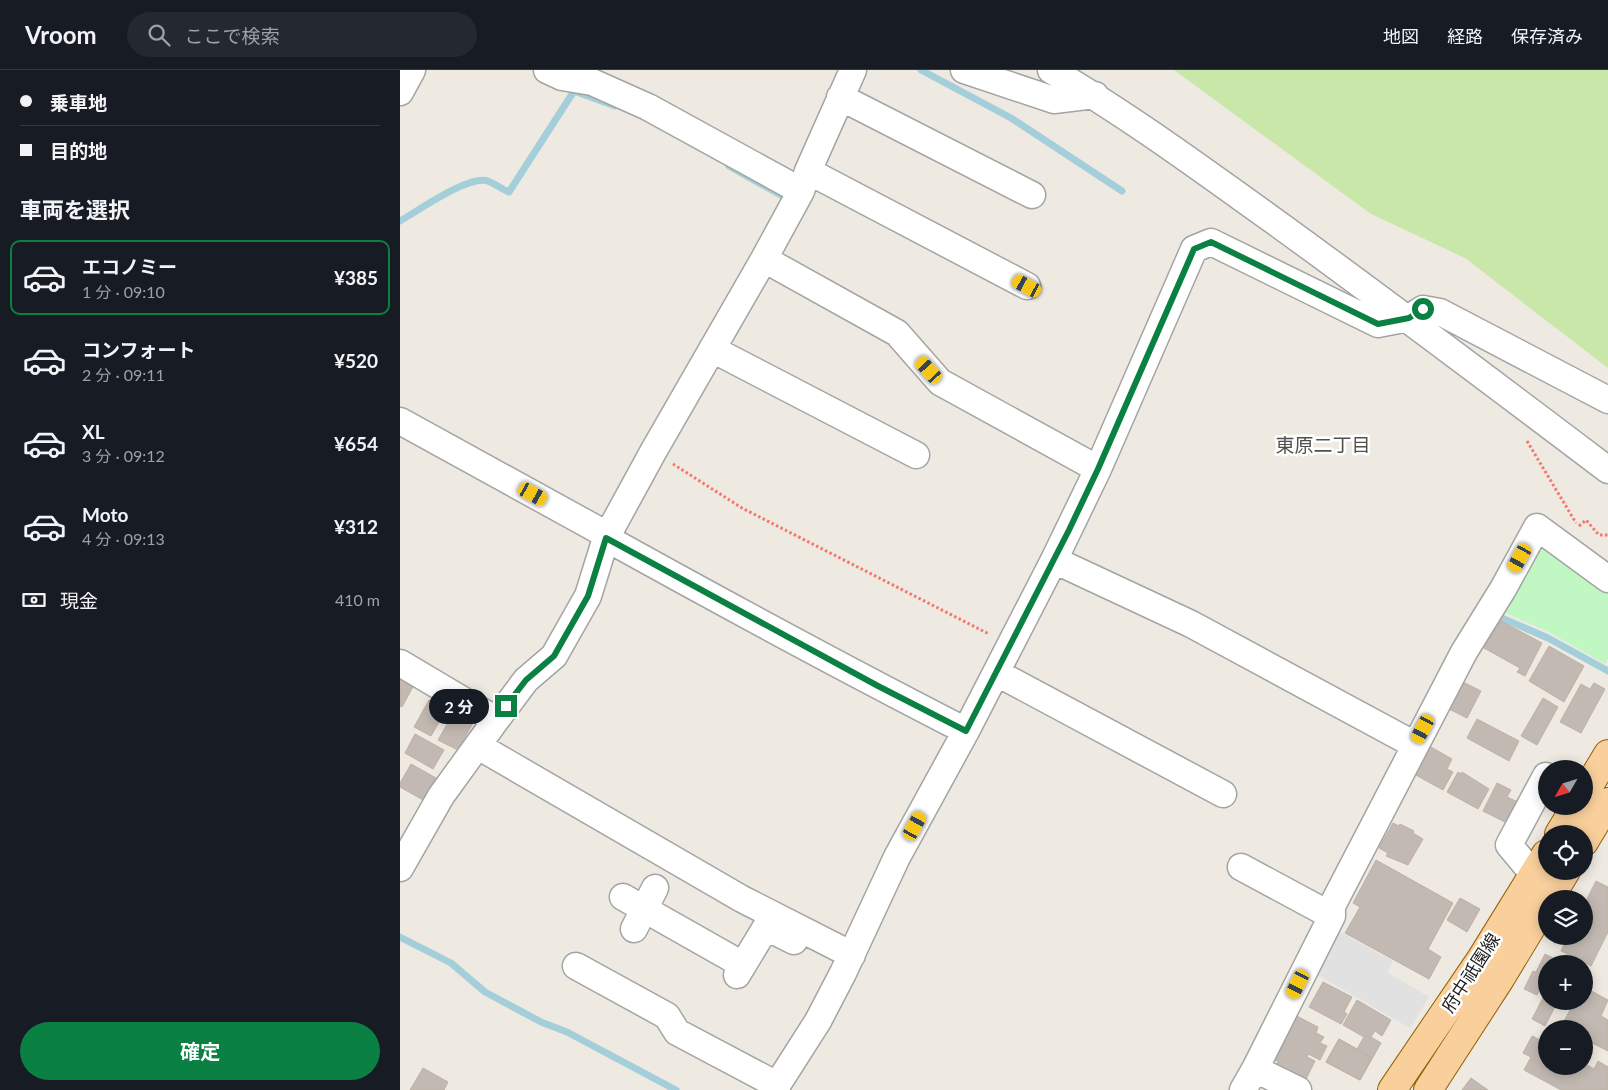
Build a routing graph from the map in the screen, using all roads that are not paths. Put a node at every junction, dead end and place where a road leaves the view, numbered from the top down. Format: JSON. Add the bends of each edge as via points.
{"nodes":[{"id":1,"x":412,"y":70,"type":"edge"},
{"id":2,"x":547,"y":70,"type":"edge"},
{"id":3,"x":853,"y":70,"type":"edge"},
{"id":4,"x":964,"y":70,"type":"edge"},
{"id":5,"x":1051,"y":70,"type":"edge"},
{"id":6,"x":987,"y":75,"type":"edge"},
{"id":7,"x":400,"y":92,"type":"edge"},
{"id":8,"x":1095,"y":95,"type":"junction"},
{"id":9,"x":840,"y":97,"type":"junction"},
{"id":10,"x":804,"y":181,"type":"junction"},
{"id":11,"x":1032,"y":195,"type":"dead end"},
{"id":12,"x":764,"y":259,"type":"junction"},
{"id":13,"x":1027,"y":286,"type":"dead end"},
{"id":14,"x":1409,"y":318,"type":"junction"},
{"id":15,"x":712,"y":349,"type":"junction"},
{"id":16,"x":1608,"y":400,"type":"edge"},
{"id":17,"x":400,"y":421,"type":"edge"},
{"id":18,"x":916,"y":455,"type":"dead end"},
{"id":19,"x":1098,"y":469,"type":"junction"},
{"id":20,"x":1608,"y":470,"type":"edge"},
{"id":21,"x":606,"y":538,"type":"junction"},
{"id":22,"x":1054,"y":560,"type":"junction"},
{"id":23,"x":1608,"y":579,"type":"edge"},
{"id":24,"x":400,"y":664,"type":"edge"},
{"id":25,"x":996,"y":673,"type":"junction"},
{"id":26,"x":496,"y":720,"type":"junction"},
{"id":27,"x":966,"y":731,"type":"junction"},
{"id":28,"x":1414,"y":745,"type":"junction"},
{"id":29,"x":478,"y":746,"type":"junction"},
{"id":30,"x":1608,"y":754,"type":"edge"},
{"id":31,"x":1593,"y":779,"type":"edge"},
{"id":32,"x":1538,"y":791,"type":"edge"},
{"id":33,"x":1223,"y":794,"type":"dead end"},
{"id":34,"x":1608,"y":802,"type":"edge"},
{"id":35,"x":1593,"y":827,"type":"edge"},
{"id":36,"x":1538,"y":863,"type":"edge"},
{"id":37,"x":1241,"y":867,"type":"dead end"},
{"id":38,"x":1538,"y":867,"type":"edge"},
{"id":39,"x":400,"y":868,"type":"edge"},
{"id":40,"x":639,"y":906,"type":"dead end"},
{"id":41,"x":1332,"y":916,"type":"junction"},
{"id":42,"x":1538,"y":916,"type":"edge"},
{"id":43,"x":847,"y":964,"type":"junction"},
{"id":44,"x":576,"y":966,"type":"dead end"},
{"id":45,"x":1249,"y":1079,"type":"edge"},
{"id":46,"x":776,"y":1088,"type":"edge"},
{"id":47,"x":1298,"y":1090,"type":"edge"},
{"id":48,"x":1392,"y":1090,"type":"edge"},
{"id":49,"x":1428,"y":1090,"type":"edge"}],
"edges":[{"from":1,"to":7,"type":"street"},
{"from":2,"to":10,"type":"street","via":[[562,77],[592,82]]},
{"from":3,"to":9,"type":"street"},
{"from":4,"to":6,"type":"street"},
{"from":5,"to":8,"type":"street"},
{"from":6,"to":8,"type":"street","via":[[1054,100]]},
{"from":8,"to":14,"type":"street"},
{"from":9,"to":10,"type":"street"},
{"from":9,"to":11,"type":"street"},
{"from":10,"to":12,"type":"street"},
{"from":10,"to":13,"type":"street"},
{"from":12,"to":15,"type":"street"},
{"from":12,"to":19,"type":"street","via":[[896,333],[940,382]]},
{"from":14,"to":16,"type":"street","via":[[1423,309],[1440,312]]},
{"from":14,"to":19,"type":"street","via":[[1378,324],[1211,242],[1194,249]]},
{"from":14,"to":20,"type":"street"},
{"from":15,"to":18,"type":"street"},
{"from":15,"to":21,"type":"street"},
{"from":17,"to":21,"type":"street","via":[[600,531]]},
{"from":19,"to":22,"type":"street"},
{"from":21,"to":26,"type":"street","via":[[588,596],[554,656],[526,680]]},
{"from":21,"to":27,"type":"street"},
{"from":22,"to":25,"type":"street"},
{"from":22,"to":28,"type":"street","via":[[1191,624]]},
{"from":23,"to":28,"type":"street","via":[[1537,527]]},
{"from":24,"to":26,"type":"street"},
{"from":25,"to":27,"type":"street"},
{"from":25,"to":33,"type":"street"},
{"from":26,"to":29,"type":"street"},
{"from":27,"to":43,"type":"street","via":[[897,857]]},
{"from":28,"to":41,"type":"street","via":[[1332,906]]},
{"from":29,"to":39,"type":"street","via":[[441,796]]},
{"from":29,"to":43,"type":"street","via":[[742,899]]},
{"from":30,"to":31,"type":"main road"},
{"from":32,"to":36,"type":"street","via":[[1509,845]]},
{"from":34,"to":35,"type":"main road"},
{"from":37,"to":41,"type":"street"},
{"from":38,"to":48,"type":"main road","name":"府中祇園線","via":[[1481,959]]},
{"from":40,"to":43,"type":"street","via":[[740,970],[766,927]]},
{"from":41,"to":45,"type":"street"},
{"from":42,"to":49,"type":"main road","name":"府中祇園線"},
{"from":43,"to":46,"type":"street","via":[[818,1021]]},
{"from":44,"to":46,"type":"street","via":[[667,1016],[677,1032]]},
{"from":45,"to":47,"type":"street"}]}
